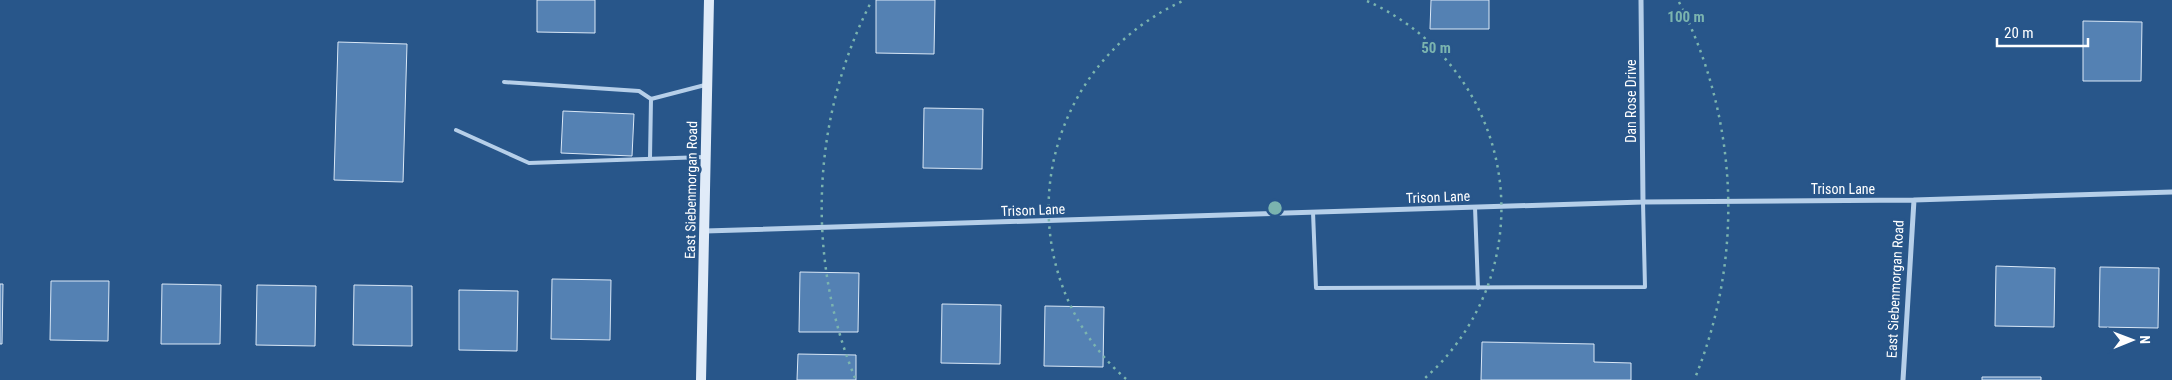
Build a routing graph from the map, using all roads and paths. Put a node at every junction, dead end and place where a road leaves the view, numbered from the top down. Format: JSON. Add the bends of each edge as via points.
{"nodes":[{"id":1,"x":709,"y":0,"type":"edge"},
{"id":2,"x":1641,"y":0,"type":"edge"},
{"id":3,"x":504,"y":82,"type":"dead end"},
{"id":4,"x":707,"y":84,"type":"junction"},
{"id":5,"x":651,"y":98,"type":"junction"},
{"id":6,"x":456,"y":130,"type":"dead end"},
{"id":7,"x":706,"y":157,"type":"junction"},
{"id":8,"x":650,"y":158,"type":"junction"},
{"id":9,"x":2172,"y":192,"type":"edge"},
{"id":10,"x":1914,"y":200,"type":"junction"},
{"id":11,"x":1643,"y":202,"type":"junction"},
{"id":12,"x":1475,"y":207,"type":"junction"},
{"id":13,"x":1313,"y":212,"type":"junction"},
{"id":14,"x":704,"y":231,"type":"junction"},
{"id":15,"x":1478,"y":288,"type":"junction"},
{"id":16,"x":701,"y":380,"type":"edge"},
{"id":17,"x":1903,"y":380,"type":"edge"}],
"edges":[{"from":1,"to":4,"type":"street","name":"East Siebenmorgan Road"},
{"from":2,"to":11,"type":"street","name":"Dan Rose Drive"},
{"from":3,"to":5,"type":"lane","via":[[639,90]]},
{"from":4,"to":5,"type":"lane"},
{"from":4,"to":7,"type":"street","name":"East Siebenmorgan Road"},
{"from":5,"to":8,"type":"lane"},
{"from":6,"to":8,"type":"lane","via":[[529,163]]},
{"from":7,"to":8,"type":"lane"},
{"from":7,"to":14,"type":"street","name":"East Siebenmorgan Road"},
{"from":9,"to":10,"type":"street","name":"Trison Lane"},
{"from":10,"to":11,"type":"street","name":"Trison Lane"},
{"from":10,"to":17,"type":"street","name":"East Siebenmorgan Road"},
{"from":11,"to":12,"type":"street","name":"Trison Lane"},
{"from":11,"to":15,"type":"lane","via":[[1645,287]]},
{"from":12,"to":13,"type":"street","name":"Trison Lane"},
{"from":12,"to":15,"type":"lane"},
{"from":13,"to":14,"type":"street","name":"Trison Lane"},
{"from":13,"to":15,"type":"lane","via":[[1316,288]]},
{"from":14,"to":16,"type":"street","name":"East Siebenmorgan Road"}]}
